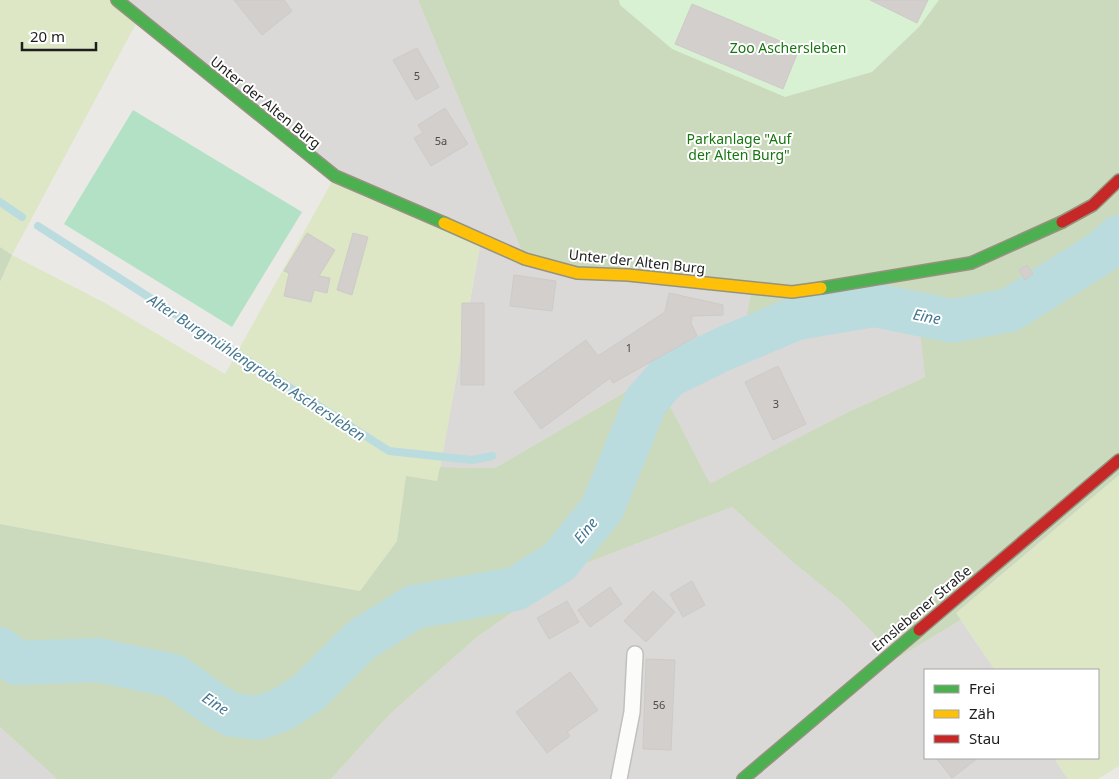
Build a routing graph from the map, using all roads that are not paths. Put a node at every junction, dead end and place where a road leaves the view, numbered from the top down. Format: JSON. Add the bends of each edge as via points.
{"nodes":[{"id":1,"x":117,"y":0,"type":"edge"},
{"id":2,"x":1119,"y":180,"type":"edge"},
{"id":3,"x":1119,"y":460,"type":"edge"},
{"id":4,"x":635,"y":654,"type":"dead end"},
{"id":5,"x":619,"y":779,"type":"edge"},
{"id":6,"x":743,"y":779,"type":"edge"}],
"edges":[{"from":1,"to":2,"type":"street","name":"Unter der Alten Burg","via":[[335,176],[525,259],[577,273],[792,292],[856,283],[971,263],[1093,205]]},
{"from":3,"to":6,"type":"street","name":"Emslebener Straße"},
{"from":4,"to":5,"type":"lane","via":[[632,712]]}]}
